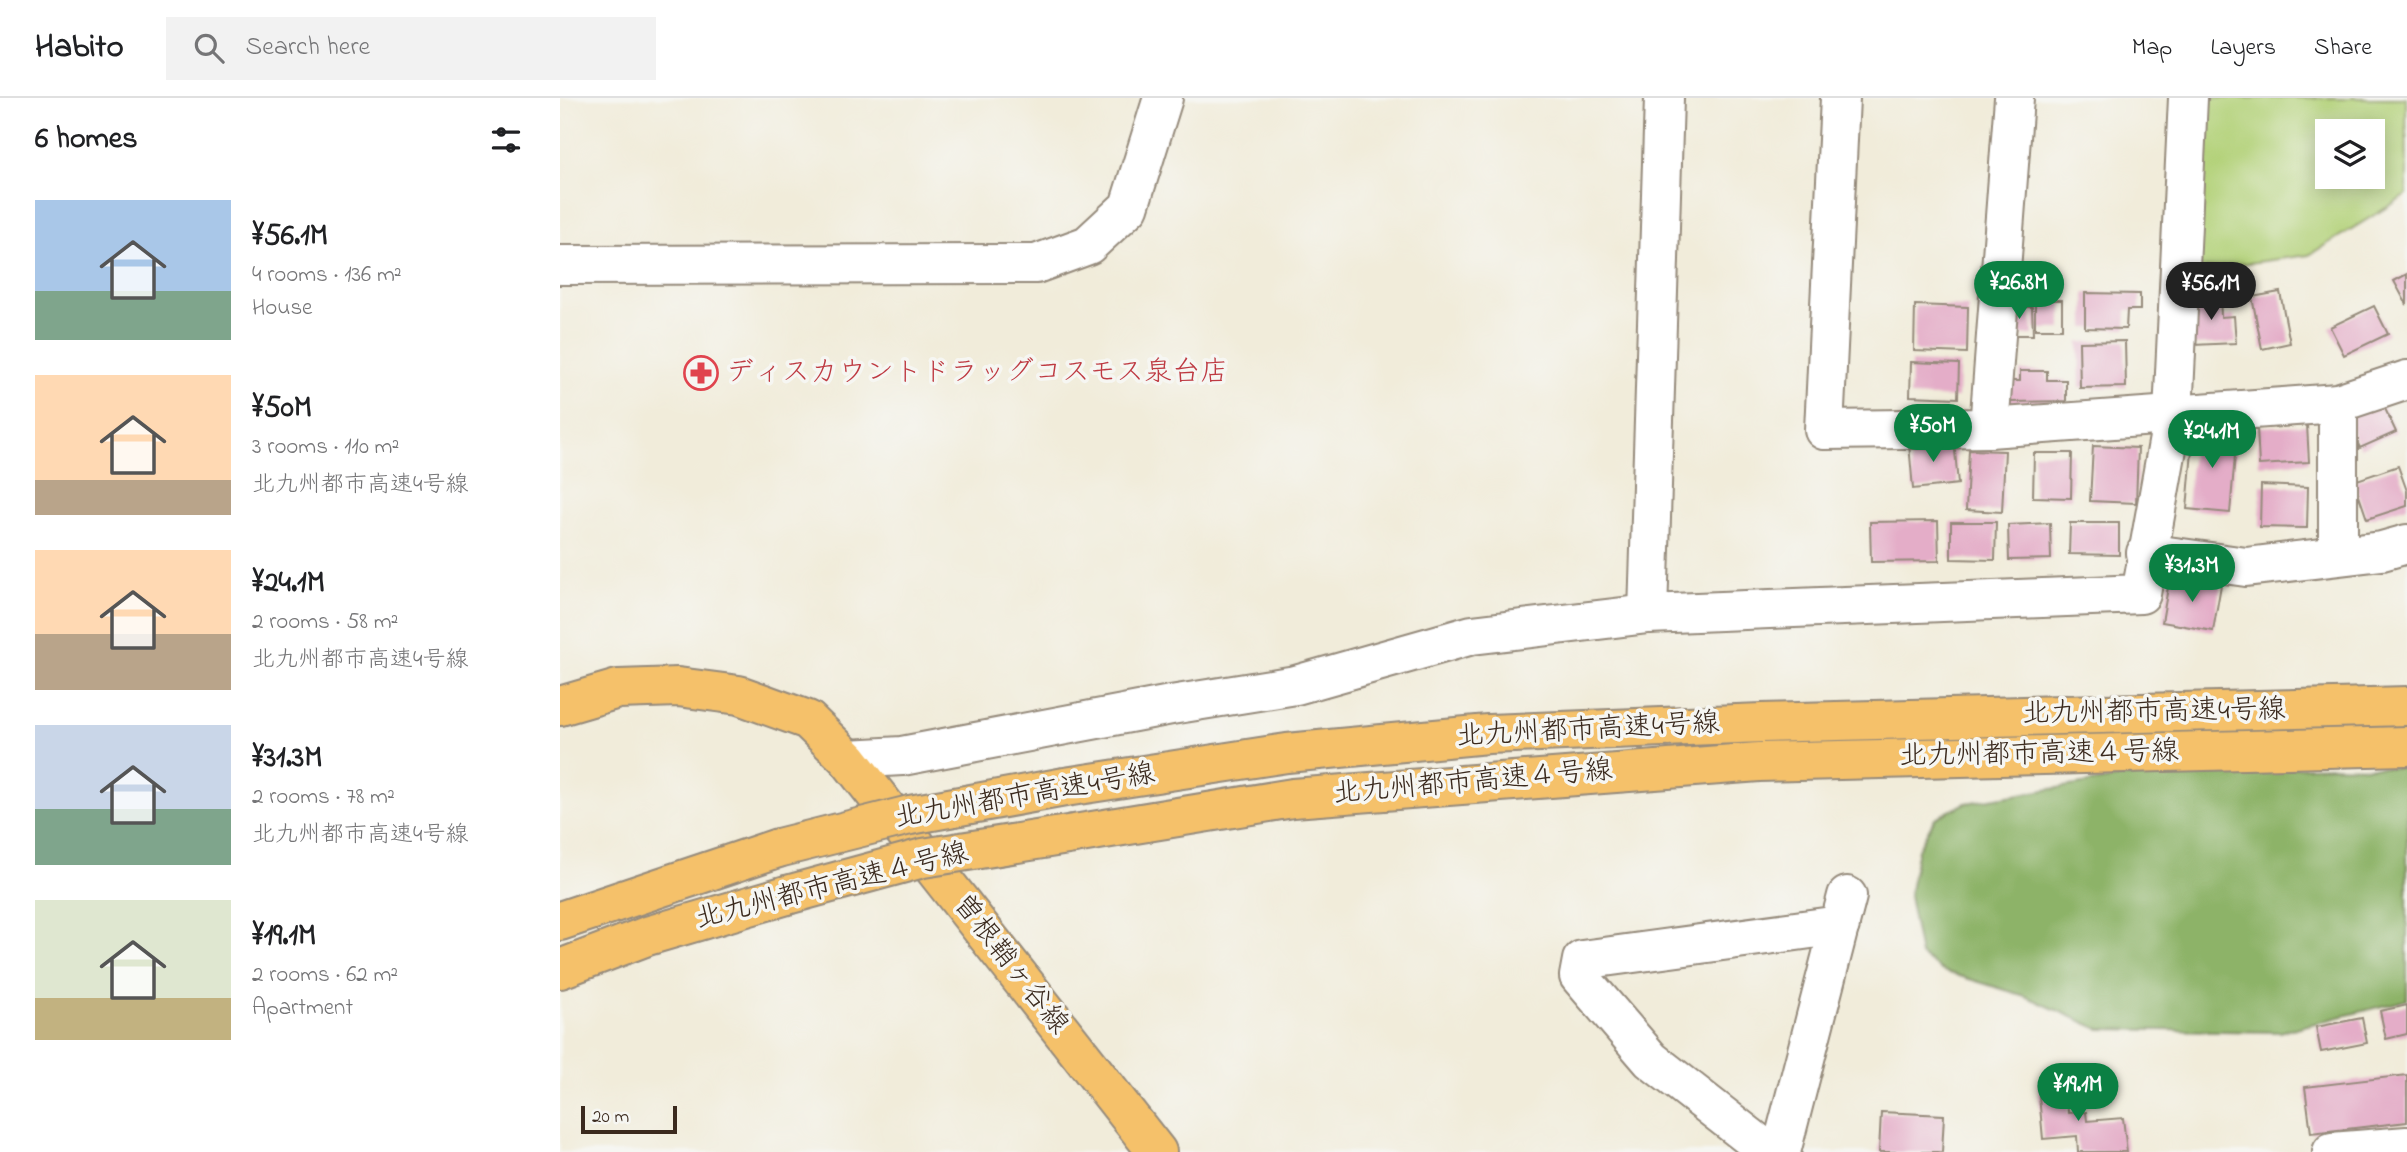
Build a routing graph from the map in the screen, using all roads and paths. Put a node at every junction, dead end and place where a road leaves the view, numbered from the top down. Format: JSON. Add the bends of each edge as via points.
{"nodes":[{"id":1,"x":1163,"y":98,"type":"edge"},
{"id":2,"x":1664,"y":98,"type":"edge"},
{"id":3,"x":1840,"y":98,"type":"edge"},
{"id":4,"x":2014,"y":98,"type":"edge"},
{"id":5,"x":2188,"y":98,"type":"edge"},
{"id":6,"x":560,"y":265,"type":"edge"},
{"id":7,"x":2407,"y":380,"type":"edge"},
{"id":8,"x":2338,"y":403,"type":"junction"},
{"id":9,"x":2172,"y":415,"type":"junction"},
{"id":10,"x":1989,"y":428,"type":"junction"},
{"id":11,"x":2407,"y":544,"type":"edge"},
{"id":12,"x":2146,"y":553,"type":"junction"},
{"id":13,"x":2338,"y":554,"type":"junction"},
{"id":14,"x":1648,"y":614,"type":"junction"},
{"id":15,"x":560,"y":706,"type":"edge"},
{"id":16,"x":2407,"y":706,"type":"edge"},
{"id":17,"x":2407,"y":746,"type":"edge"},
{"id":18,"x":849,"y":759,"type":"junction"},
{"id":19,"x":778,"y":848,"type":"joint"},
{"id":20,"x":560,"y":921,"type":"edge"},
{"id":21,"x":560,"y":969,"type":"edge"},
{"id":22,"x":2407,"y":1146,"type":"edge"},
{"id":23,"x":1157,"y":1152,"type":"edge"},
{"id":24,"x":1769,"y":1152,"type":"edge"},
{"id":25,"x":1781,"y":1152,"type":"edge"},
{"id":26,"x":2332,"y":1152,"type":"edge"}],
"edges":[{"from":1,"to":6,"type":"street","via":[[1129,207],[1088,245],[1036,264]]},
{"from":2,"to":14,"type":"street"},
{"from":3,"to":10,"type":"street","via":[[1824,430]]},
{"from":4,"to":10,"type":"street"},
{"from":5,"to":9,"type":"street"},
{"from":7,"to":8,"type":"street"},
{"from":8,"to":9,"type":"street"},
{"from":8,"to":13,"type":"street"},
{"from":9,"to":10,"type":"street"},
{"from":9,"to":12,"type":"street"},
{"from":11,"to":13,"type":"street"},
{"from":12,"to":13,"type":"street","via":[[2246,567]]},
{"from":12,"to":14,"type":"street","via":[[2141,594]]},
{"from":14,"to":18,"type":"street","via":[[1472,635],[1296,685],[902,756]]},
{"from":15,"to":18,"type":"main road","name":"曽根鞘ヶ谷線","via":[[618,689],[678,687],[739,695],[808,720]]},
{"from":16,"to":19,"type":"main road","name":"北九州都市高速4号線","bridge":true,"via":[[1488,734],[1287,753],[1065,787],[910,815]]},
{"from":17,"to":21,"type":"main road","name":"北九州都市高速４号線","bridge":true,"via":[[1759,762],[1293,798],[923,858],[647,936]]},
{"from":18,"to":23,"type":"main road","name":"曽根鞘ヶ谷線"},
{"from":19,"to":20,"type":"main road","name":"北九州都市高速４号線"},
{"from":22,"to":26,"type":"street"},
{"from":24,"to":25,"type":"street","via":[[1651,1060],[1579,976],[1583,960],[1843,910]]}]}
